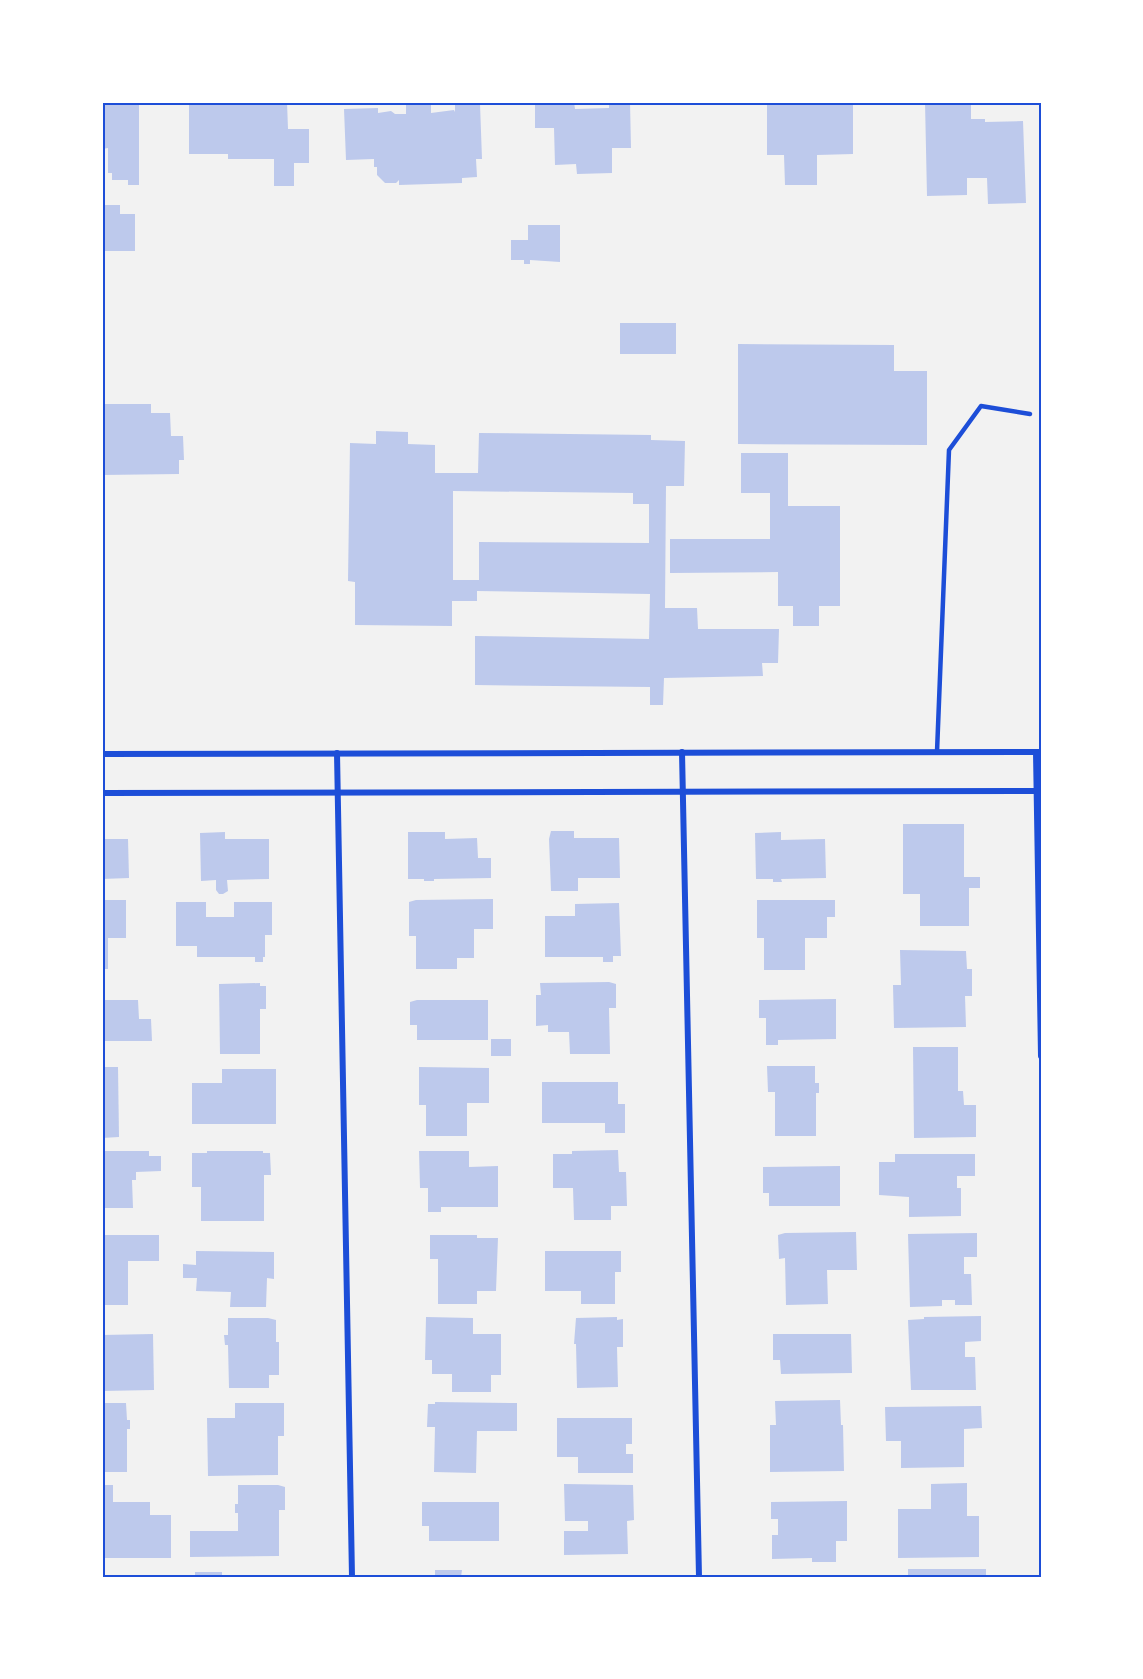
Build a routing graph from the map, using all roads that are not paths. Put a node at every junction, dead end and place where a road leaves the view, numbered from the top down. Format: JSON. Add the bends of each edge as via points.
{"nodes":[{"id":1,"x":1030,"y":414,"type":"dead end"},
{"id":2,"x":682,"y":752,"type":"junction"},
{"id":3,"x":938,"y":752,"type":"junction"},
{"id":4,"x":1039,"y":752,"type":"edge"},
{"id":5,"x":337,"y":753,"type":"junction"},
{"id":6,"x":102,"y":754,"type":"edge"},
{"id":7,"x":1039,"y":791,"type":"edge"},
{"id":8,"x":683,"y":792,"type":"junction"},
{"id":9,"x":337,"y":793,"type":"junction"},
{"id":10,"x":102,"y":794,"type":"edge"},
{"id":11,"x":1041,"y":1056,"type":"edge"},
{"id":12,"x":352,"y":1577,"type":"edge"},
{"id":13,"x":699,"y":1577,"type":"edge"}],
"edges":[{"from":1,"to":3,"type":"lane","via":[[981,406],[949,450]]},
{"from":2,"to":3,"type":"street"},
{"from":2,"to":5,"type":"street"},
{"from":2,"to":8,"type":"street"},
{"from":3,"to":4,"type":"street"},
{"from":4,"to":7,"type":"street"},
{"from":5,"to":6,"type":"street"},
{"from":5,"to":9,"type":"street"},
{"from":7,"to":8,"type":"street"},
{"from":7,"to":11,"type":"street"},
{"from":8,"to":9,"type":"street"},
{"from":8,"to":13,"type":"street"},
{"from":9,"to":10,"type":"street"},
{"from":9,"to":12,"type":"street"}]}
